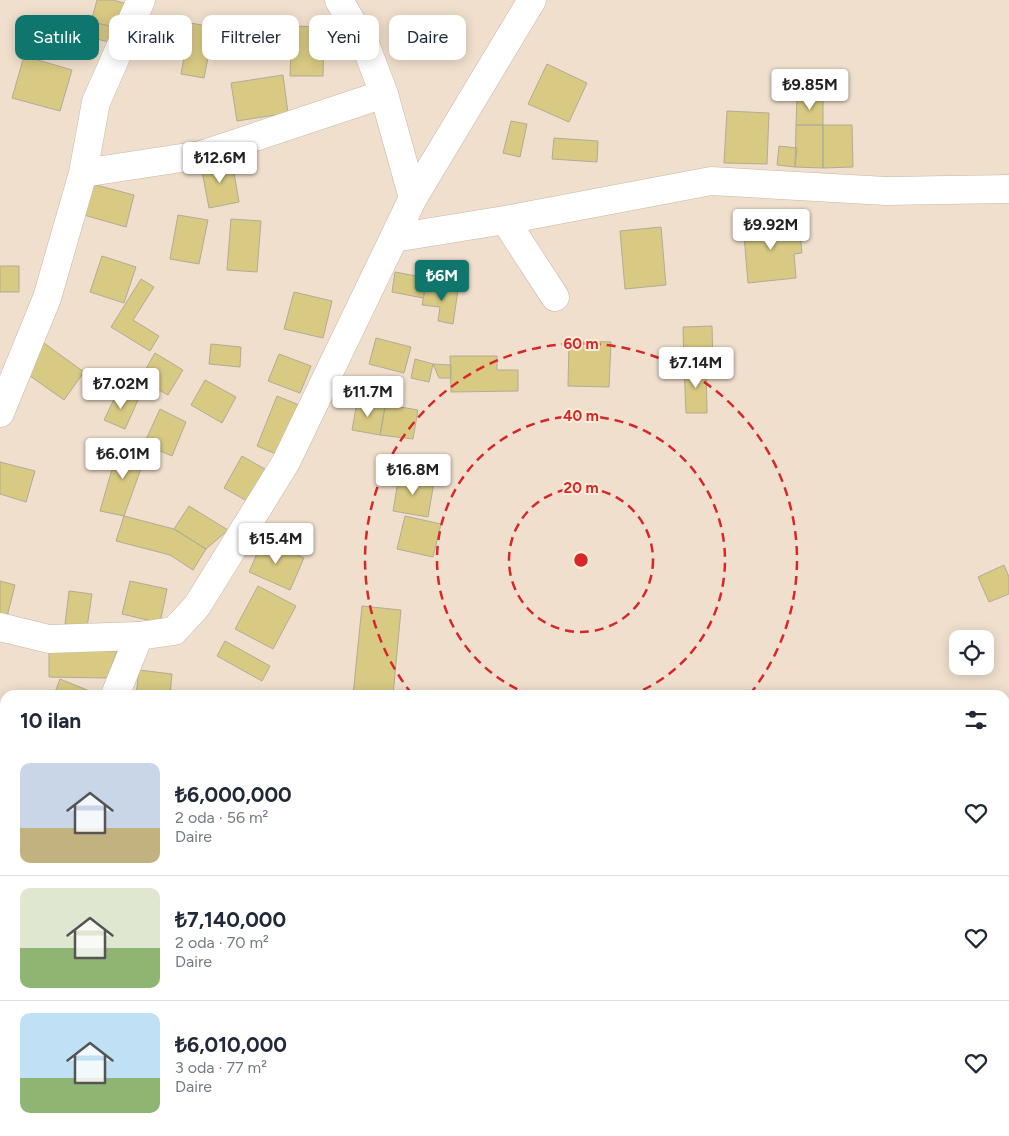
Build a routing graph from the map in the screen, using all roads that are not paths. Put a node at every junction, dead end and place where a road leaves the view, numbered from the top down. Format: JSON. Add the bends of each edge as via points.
{"nodes":[{"id":1,"x":142,"y":0,"type":"edge"},
{"id":2,"x":339,"y":0,"type":"edge"},
{"id":3,"x":532,"y":0,"type":"edge"},
{"id":4,"x":384,"y":94,"type":"junction"},
{"id":5,"x":83,"y":173,"type":"junction"},
{"id":6,"x":1009,"y":189,"type":"edge"},
{"id":7,"x":413,"y":198,"type":"junction"},
{"id":8,"x":504,"y":220,"type":"junction"},
{"id":9,"x":394,"y":238,"type":"junction"},
{"id":10,"x":555,"y":297,"type":"dead end"},
{"id":11,"x":0,"y":413,"type":"edge"},
{"id":12,"x":0,"y":627,"type":"edge"},
{"id":13,"x":139,"y":636,"type":"junction"},
{"id":14,"x":117,"y":690,"type":"edge"}],
"edges":[{"from":1,"to":5,"type":"street","via":[[96,102]]},
{"from":2,"to":4,"type":"street","via":[[368,49]]},
{"from":3,"to":7,"type":"street"},
{"from":4,"to":5,"type":"street","via":[[201,155]]},
{"from":4,"to":7,"type":"street"},
{"from":5,"to":11,"type":"street","via":[[47,298]]},
{"from":6,"to":8,"type":"street","via":[[886,191],[711,180]]},
{"from":7,"to":9,"type":"street"},
{"from":8,"to":9,"type":"street"},
{"from":8,"to":10,"type":"street"},
{"from":9,"to":13,"type":"street","via":[[286,462],[197,606],[174,630]]},
{"from":12,"to":13,"type":"street","via":[[49,639]]},
{"from":13,"to":14,"type":"street"}]}
